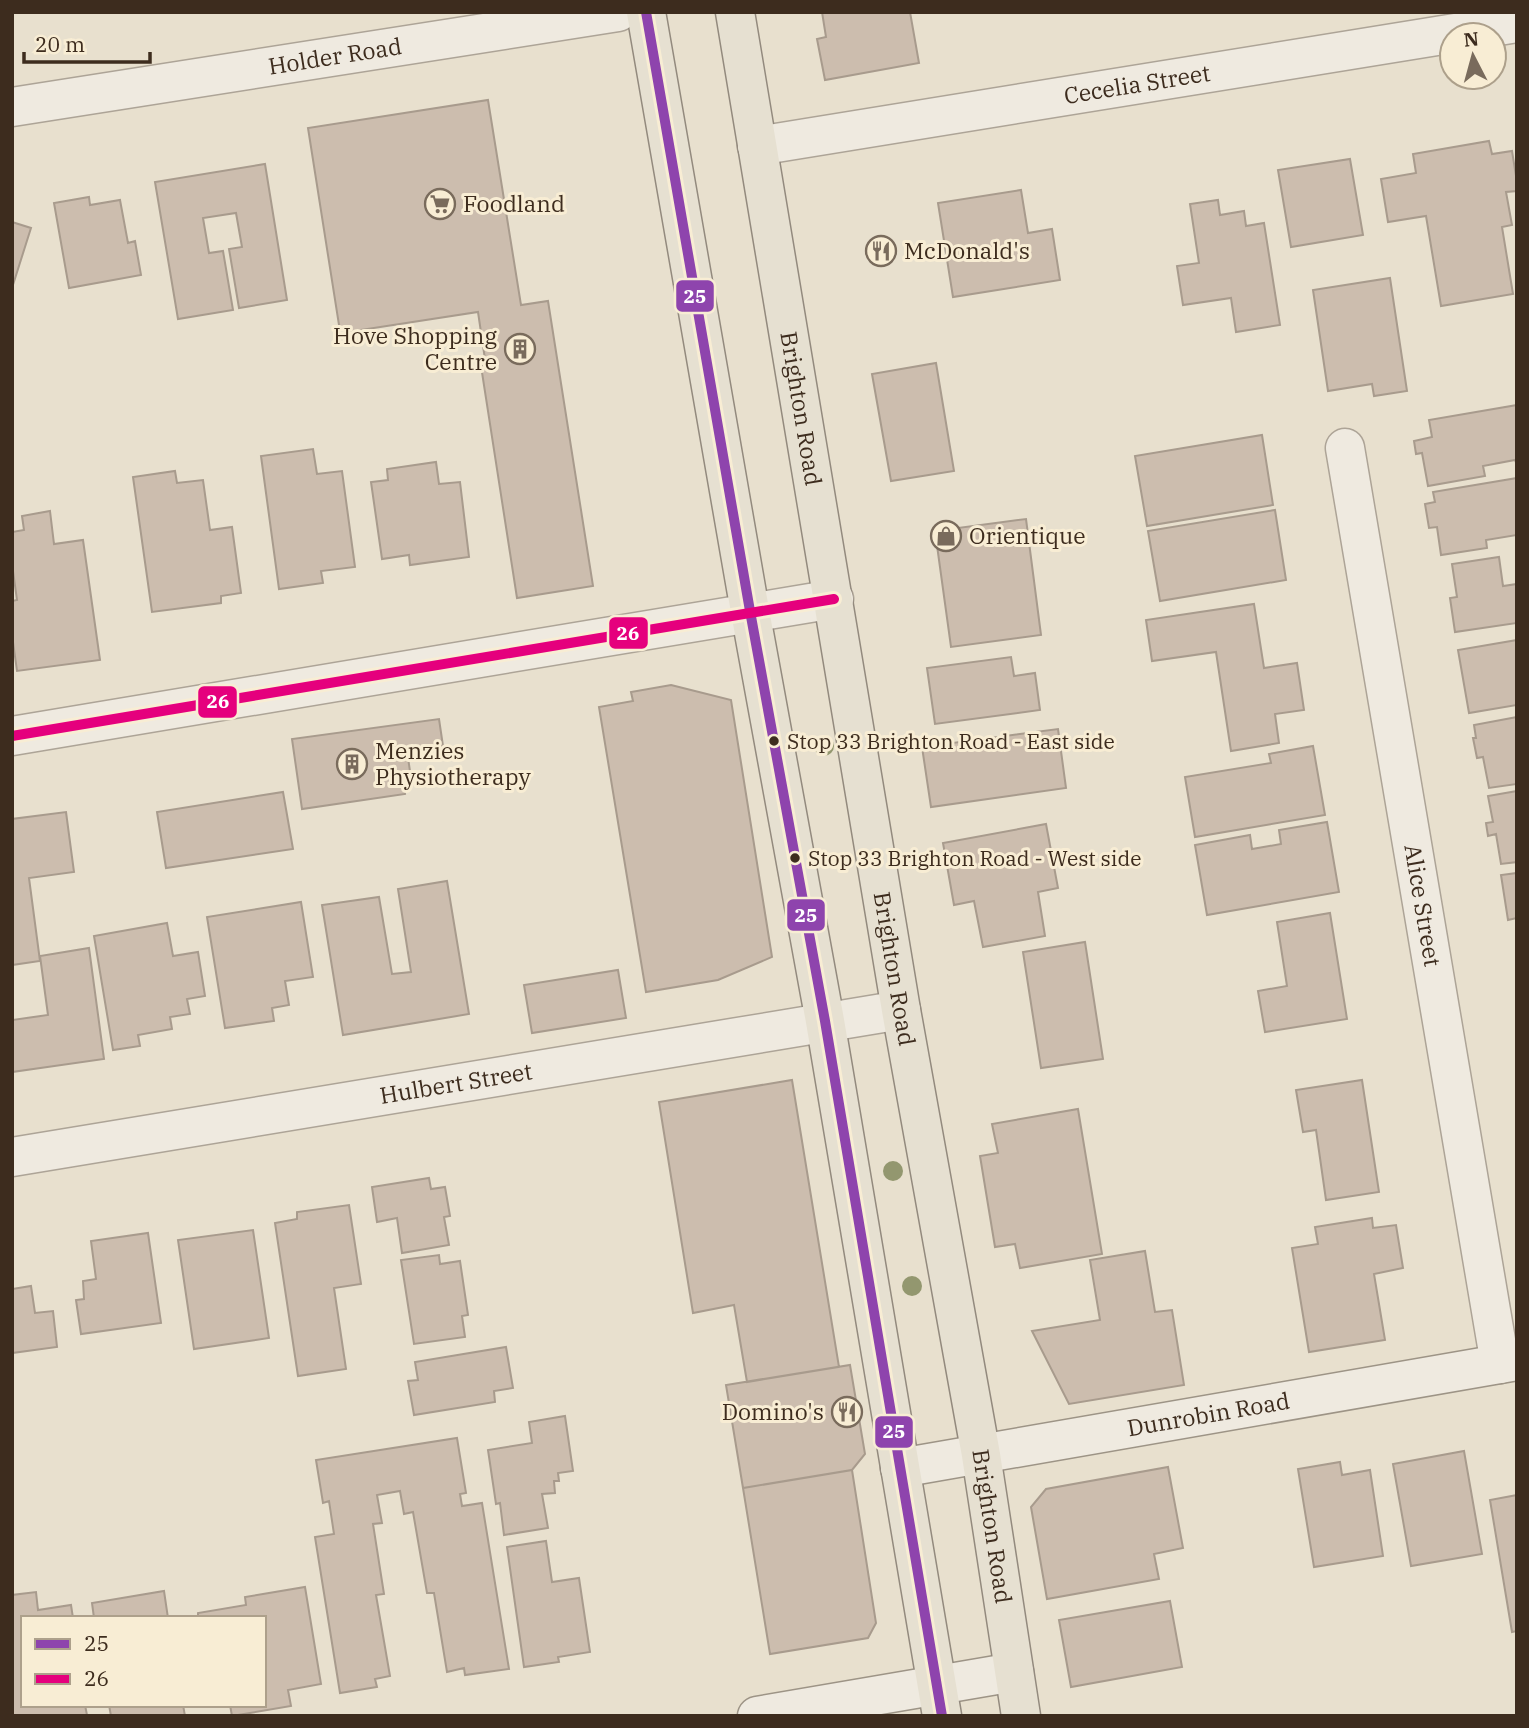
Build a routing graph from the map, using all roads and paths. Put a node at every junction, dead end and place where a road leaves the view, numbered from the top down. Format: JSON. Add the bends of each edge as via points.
{"nodes":[{"id":1,"x":618,"y":12,"type":"edge"},
{"id":2,"x":646,"y":12,"type":"edge"},
{"id":3,"x":734,"y":12,"type":"edge"},
{"id":4,"x":1517,"y":23,"type":"edge"},
{"id":5,"x":12,"y":107,"type":"edge"},
{"id":6,"x":757,"y":146,"type":"junction"},
{"id":7,"x":1345,"y":448,"type":"dead end"},
{"id":8,"x":834,"y":599,"type":"junction"},
{"id":9,"x":750,"y":611,"type":"junction"},
{"id":10,"x":12,"y":736,"type":"edge"},
{"id":11,"x":901,"y":1010,"type":"junction"},
{"id":12,"x":825,"y":1021,"type":"junction"},
{"id":13,"x":12,"y":1157,"type":"edge"},
{"id":14,"x":1508,"y":1363,"type":"edge"},
{"id":15,"x":981,"y":1455,"type":"junction"},
{"id":16,"x":900,"y":1468,"type":"junction"},
{"id":17,"x":1014,"y":1672,"type":"junction"},
{"id":18,"x":940,"y":1700,"type":"edge"},
{"id":19,"x":757,"y":1716,"type":"edge"},
{"id":20,"x":1021,"y":1716,"type":"edge"}],
"edges":[{"from":1,"to":5,"type":"street","name":"Holder Road"},
{"from":2,"to":9,"type":"main road"},
{"from":3,"to":6,"type":"main road","name":"Brighton Road"},
{"from":4,"to":6,"type":"street","name":"Cecelia Street"},
{"from":6,"to":8,"type":"main road","name":"Brighton Road"},
{"from":7,"to":14,"type":"street","name":"Alice Street"},
{"from":8,"to":9,"type":"street"},
{"from":8,"to":11,"type":"main road","name":"Brighton Road"},
{"from":9,"to":10,"type":"street"},
{"from":9,"to":12,"type":"main road"},
{"from":11,"to":12,"type":"street","name":"Hulbert Street"},
{"from":11,"to":15,"type":"main road","name":"Brighton Road"},
{"from":12,"to":13,"type":"street","name":"Hulbert Street"},
{"from":12,"to":16,"type":"main road"},
{"from":14,"to":15,"type":"street","name":"Dunrobin Road"},
{"from":15,"to":16,"type":"street","name":"Dunrobin Road"},
{"from":15,"to":17,"type":"main road","name":"Brighton Road"},
{"from":16,"to":18,"type":"main road"},
{"from":17,"to":18,"type":"street"},
{"from":17,"to":20,"type":"main road","name":"Brighton Road"},
{"from":18,"to":19,"type":"street"}]}
